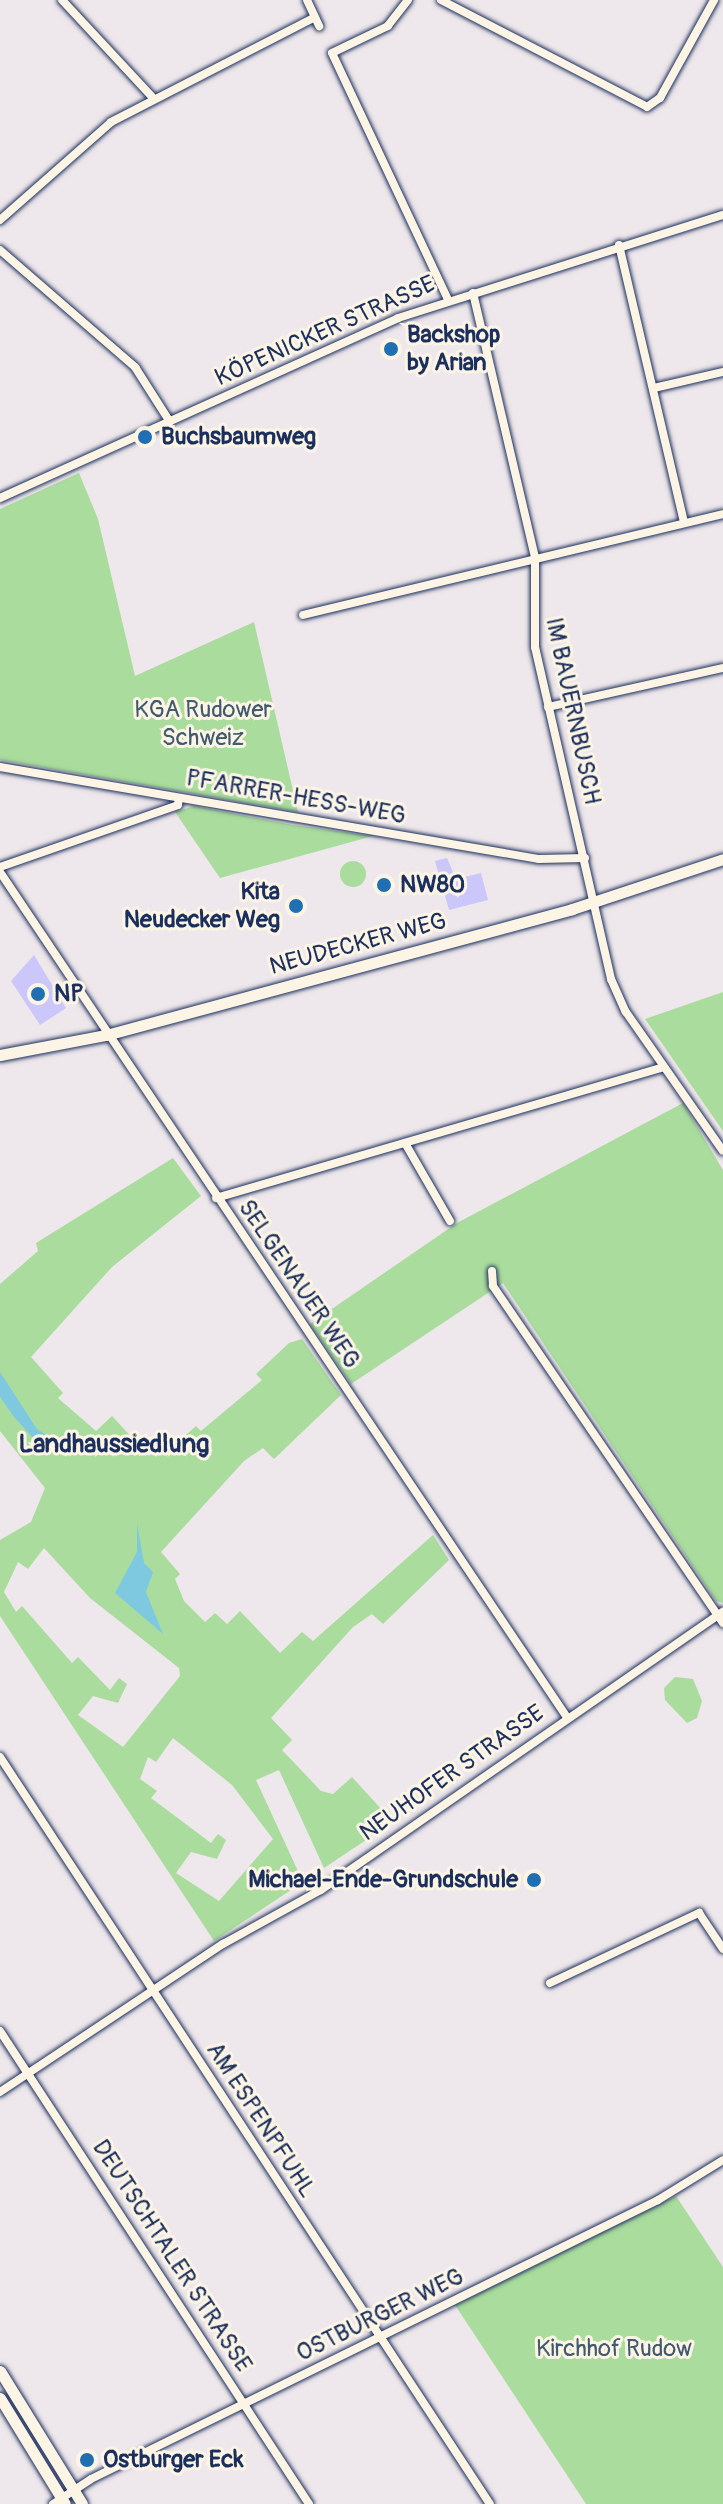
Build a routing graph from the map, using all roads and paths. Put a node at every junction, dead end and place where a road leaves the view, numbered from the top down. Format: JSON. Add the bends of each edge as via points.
{"nodes":[{"id":1,"x":62,"y":0,"type":"edge"},
{"id":2,"x":307,"y":0,"type":"edge"},
{"id":3,"x":408,"y":0,"type":"edge"},
{"id":4,"x":441,"y":0,"type":"edge"},
{"id":5,"x":714,"y":0,"type":"edge"},
{"id":6,"x":153,"y":98,"type":"junction"},
{"id":7,"x":723,"y":215,"type":"edge"},
{"id":8,"x":0,"y":220,"type":"edge"},
{"id":9,"x":619,"y":245,"type":"junction"},
{"id":10,"x":0,"y":250,"type":"edge"},
{"id":11,"x":473,"y":293,"type":"junction"},
{"id":12,"x":448,"y":299,"type":"junction"},
{"id":13,"x":723,"y":372,"type":"edge"},
{"id":14,"x":654,"y":388,"type":"junction"},
{"id":15,"x":170,"y":422,"type":"junction"},
{"id":16,"x":0,"y":498,"type":"edge"},
{"id":17,"x":723,"y":514,"type":"edge"},
{"id":18,"x":684,"y":523,"type":"junction"},
{"id":19,"x":535,"y":557,"type":"junction"},
{"id":20,"x":303,"y":615,"type":"dead end"},
{"id":21,"x":723,"y":668,"type":"edge"},
{"id":22,"x":548,"y":707,"type":"junction"},
{"id":23,"x":0,"y":767,"type":"edge"},
{"id":24,"x":179,"y":798,"type":"junction"},
{"id":25,"x":585,"y":858,"type":"junction"},
{"id":26,"x":723,"y":859,"type":"edge"},
{"id":27,"x":0,"y":870,"type":"edge"},
{"id":28,"x":595,"y":903,"type":"junction"},
{"id":29,"x":106,"y":1035,"type":"junction"},
{"id":30,"x":0,"y":1055,"type":"edge"},
{"id":31,"x":663,"y":1067,"type":"junction"},
{"id":32,"x":405,"y":1143,"type":"junction"},
{"id":33,"x":723,"y":1151,"type":"edge"},
{"id":34,"x":216,"y":1198,"type":"junction"},
{"id":35,"x":450,"y":1221,"type":"dead end"},
{"id":36,"x":492,"y":1271,"type":"dead end"},
{"id":37,"x":721,"y":1617,"type":"edge"},
{"id":38,"x":566,"y":1716,"type":"junction"},
{"id":39,"x":0,"y":1757,"type":"edge"},
{"id":40,"x":723,"y":1949,"type":"edge"},
{"id":41,"x":550,"y":1983,"type":"dead end"},
{"id":42,"x":153,"y":1991,"type":"junction"},
{"id":43,"x":0,"y":2031,"type":"edge"},
{"id":44,"x":28,"y":2074,"type":"junction"},
{"id":45,"x":0,"y":2092,"type":"edge"},
{"id":46,"x":723,"y":2160,"type":"edge"},
{"id":47,"x":380,"y":2337,"type":"junction"},
{"id":48,"x":0,"y":2371,"type":"edge"},
{"id":49,"x":0,"y":2398,"type":"edge"},
{"id":50,"x":244,"y":2404,"type":"junction"},
{"id":51,"x":74,"y":2490,"type":"junction"},
{"id":52,"x":59,"y":2502,"type":"edge"},
{"id":53,"x":82,"y":2504,"type":"edge"},
{"id":54,"x":309,"y":2504,"type":"edge"},
{"id":55,"x":490,"y":2504,"type":"edge"}],
"edges":[{"from":1,"to":6,"type":"street"},
{"from":2,"to":6,"type":"street","via":[[317,21]]},
{"from":3,"to":12,"type":"street","via":[[388,26],[332,53]]},
{"from":4,"to":5,"type":"street","via":[[647,107],[660,98]]},
{"from":6,"to":8,"type":"street","via":[[97,132]]},
{"from":7,"to":9,"type":"street","name":"KÖPENICKER STRASSE"},
{"from":9,"to":11,"type":"street","name":"KÖPENICKER STRASSE"},
{"from":9,"to":14,"type":"street"},
{"from":10,"to":15,"type":"street","via":[[135,367]]},
{"from":11,"to":12,"type":"street","name":"KÖPENICKER STRASSE"},
{"from":11,"to":19,"type":"street","name":"IM BAUERNBUSCH"},
{"from":12,"to":15,"type":"street","name":"KÖPENICKER STRASSE"},
{"from":13,"to":14,"type":"street"},
{"from":14,"to":18,"type":"street"},
{"from":15,"to":16,"type":"street","name":"KÖPENICKER STRASSE"},
{"from":17,"to":18,"type":"street"},
{"from":18,"to":19,"type":"street"},
{"from":19,"to":20,"type":"street"},
{"from":19,"to":22,"type":"street","name":"IM BAUERNBUSCH","via":[[532,630]]},
{"from":21,"to":22,"type":"street"},
{"from":22,"to":25,"type":"street","name":"IM BAUERNBUSCH"},
{"from":23,"to":24,"type":"street","name":"PFARRER-HESS-WEG"},
{"from":24,"to":25,"type":"street","name":"PFARRER-HESS-WEG","via":[[539,859]]},
{"from":24,"to":27,"type":"street","via":[[178,805]]},
{"from":25,"to":28,"type":"street","name":"IM BAUERNBUSCH"},
{"from":26,"to":28,"type":"street","name":"NEUDECKER WEG"},
{"from":27,"to":29,"type":"street","name":"SELGENAUER WEG"},
{"from":28,"to":29,"type":"street","name":"NEUDECKER WEG"},
{"from":28,"to":31,"type":"street","name":"IM BAUERNBUSCH","via":[[615,990]]},
{"from":29,"to":30,"type":"street","name":"NEUDECKER WEG"},
{"from":29,"to":34,"type":"street","name":"SELGENAUER WEG"},
{"from":31,"to":32,"type":"street"},
{"from":31,"to":33,"type":"street","name":"IM BAUERNBUSCH"},
{"from":32,"to":34,"type":"street"},
{"from":32,"to":35,"type":"street"},
{"from":34,"to":38,"type":"street","name":"SELGENAUER WEG"},
{"from":36,"to":37,"type":"street","via":[[493,1286]]},
{"from":37,"to":38,"type":"street","name":"NEUHOFER STRASSE"},
{"from":38,"to":42,"type":"street","name":"NEUHOFER STRASSE","via":[[511,1762],[321,1890]]},
{"from":39,"to":42,"type":"street","name":"AM ESPENPFUHL"},
{"from":40,"to":41,"type":"street","via":[[699,1913]]},
{"from":42,"to":44,"type":"street","name":"NEUHOFER STRASSE"},
{"from":42,"to":47,"type":"street","name":"AM ESPENPFUHL"},
{"from":43,"to":44,"type":"street","name":"DEUTSCHTALER STRASSE"},
{"from":44,"to":45,"type":"street","name":"NEUHOFER STRASSE"},
{"from":44,"to":50,"type":"street","name":"DEUTSCHTALER STRASSE"},
{"from":46,"to":47,"type":"street","name":"OSTBURGER WEG","via":[[671,2194]]},
{"from":47,"to":50,"type":"street","name":"OSTBURGER WEG"},
{"from":47,"to":55,"type":"street","name":"AM ESPENPFUHL"},
{"from":48,"to":51,"type":"street"},
{"from":49,"to":52,"type":"street"},
{"from":50,"to":51,"type":"street","name":"OSTBURGER WEG"},
{"from":50,"to":54,"type":"street","name":"DEUTSCHTALER STRASSE"},
{"from":51,"to":52,"type":"street","name":"OSTBURGER WEG"},
{"from":51,"to":53,"type":"street"}]}
